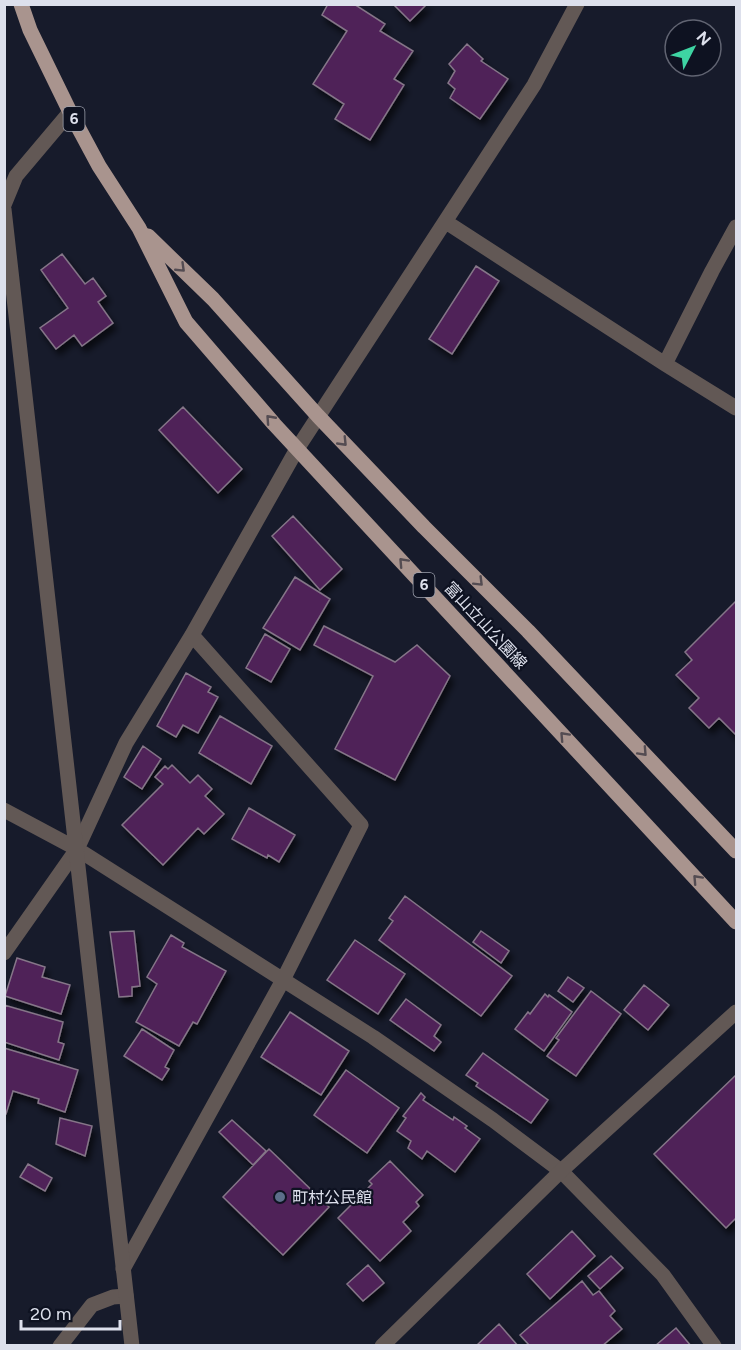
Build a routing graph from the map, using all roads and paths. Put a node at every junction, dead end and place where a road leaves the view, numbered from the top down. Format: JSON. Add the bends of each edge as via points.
{"nodes":[{"id":1,"x":21,"y":4,"type":"edge"},
{"id":2,"x":577,"y":4,"type":"edge"},
{"id":3,"x":70,"y":112,"type":"junction"},
{"id":4,"x":4,"y":207,"type":"edge"},
{"id":5,"x":446,"y":222,"type":"junction"},
{"id":6,"x":736,"y":227,"type":"edge"},
{"id":7,"x":139,"y":228,"type":"junction"},
{"id":8,"x":665,"y":364,"type":"junction"},
{"id":9,"x":736,"y":408,"type":"edge"},
{"id":10,"x":318,"y":416,"type":"junction"},
{"id":11,"x":297,"y":449,"type":"junction"},
{"id":12,"x":192,"y":635,"type":"junction"},
{"id":13,"x":4,"y":810,"type":"edge"},
{"id":14,"x":77,"y":849,"type":"junction"},
{"id":15,"x":736,"y":851,"type":"edge"},
{"id":16,"x":736,"y":922,"type":"edge"},
{"id":17,"x":4,"y":952,"type":"edge"},
{"id":18,"x":283,"y":980,"type":"junction"},
{"id":19,"x":736,"y":1012,"type":"edge"},
{"id":20,"x":561,"y":1171,"type":"junction"},
{"id":21,"x":123,"y":1269,"type":"junction"},
{"id":22,"x":126,"y":1296,"type":"junction"},
{"id":23,"x":60,"y":1346,"type":"edge"},
{"id":24,"x":132,"y":1346,"type":"edge"},
{"id":25,"x":381,"y":1346,"type":"edge"},
{"id":26,"x":714,"y":1346,"type":"edge"}],
"edges":[{"from":1,"to":3,"type":"main road","name":"富山立山公園線","number":"6"},
{"from":2,"to":5,"type":"street","via":[[534,85]]},
{"from":3,"to":4,"type":"street","via":[[16,176]]},
{"from":3,"to":7,"type":"main road","name":"富山立山公園線","number":"6"},
{"from":4,"to":14,"type":"street"},
{"from":5,"to":8,"type":"street"},
{"from":5,"to":10,"type":"street"},
{"from":6,"to":8,"type":"street"},
{"from":7,"to":10,"type":"main road","name":"富山立山公園線","number":"6","one_way":true,"via":[[213,299]]},
{"from":11,"to":7,"type":"main road","name":"富山立山公園線","number":"6","one_way":true,"via":[[186,322]]},
{"from":8,"to":9,"type":"street"},
{"from":10,"to":11,"type":"street"},
{"from":10,"to":15,"type":"main road","name":"富山立山公園線","number":"6","one_way":true},
{"from":11,"to":12,"type":"street"},
{"from":16,"to":11,"type":"main road","name":"富山立山公園線","number":"6","one_way":true},
{"from":12,"to":14,"type":"street","via":[[126,743]]},
{"from":12,"to":18,"type":"street","via":[[362,825]]},
{"from":13,"to":14,"type":"street"},
{"from":14,"to":17,"type":"street"},
{"from":14,"to":18,"type":"street"},
{"from":14,"to":21,"type":"street"},
{"from":18,"to":20,"type":"street","via":[[382,1043]]},
{"from":18,"to":21,"type":"street"},
{"from":19,"to":20,"type":"street"},
{"from":20,"to":25,"type":"street"},
{"from":20,"to":26,"type":"street","via":[[663,1275]]},
{"from":21,"to":22,"type":"street"},
{"from":22,"to":23,"type":"street","via":[[92,1305]]},
{"from":22,"to":24,"type":"street"}]}
